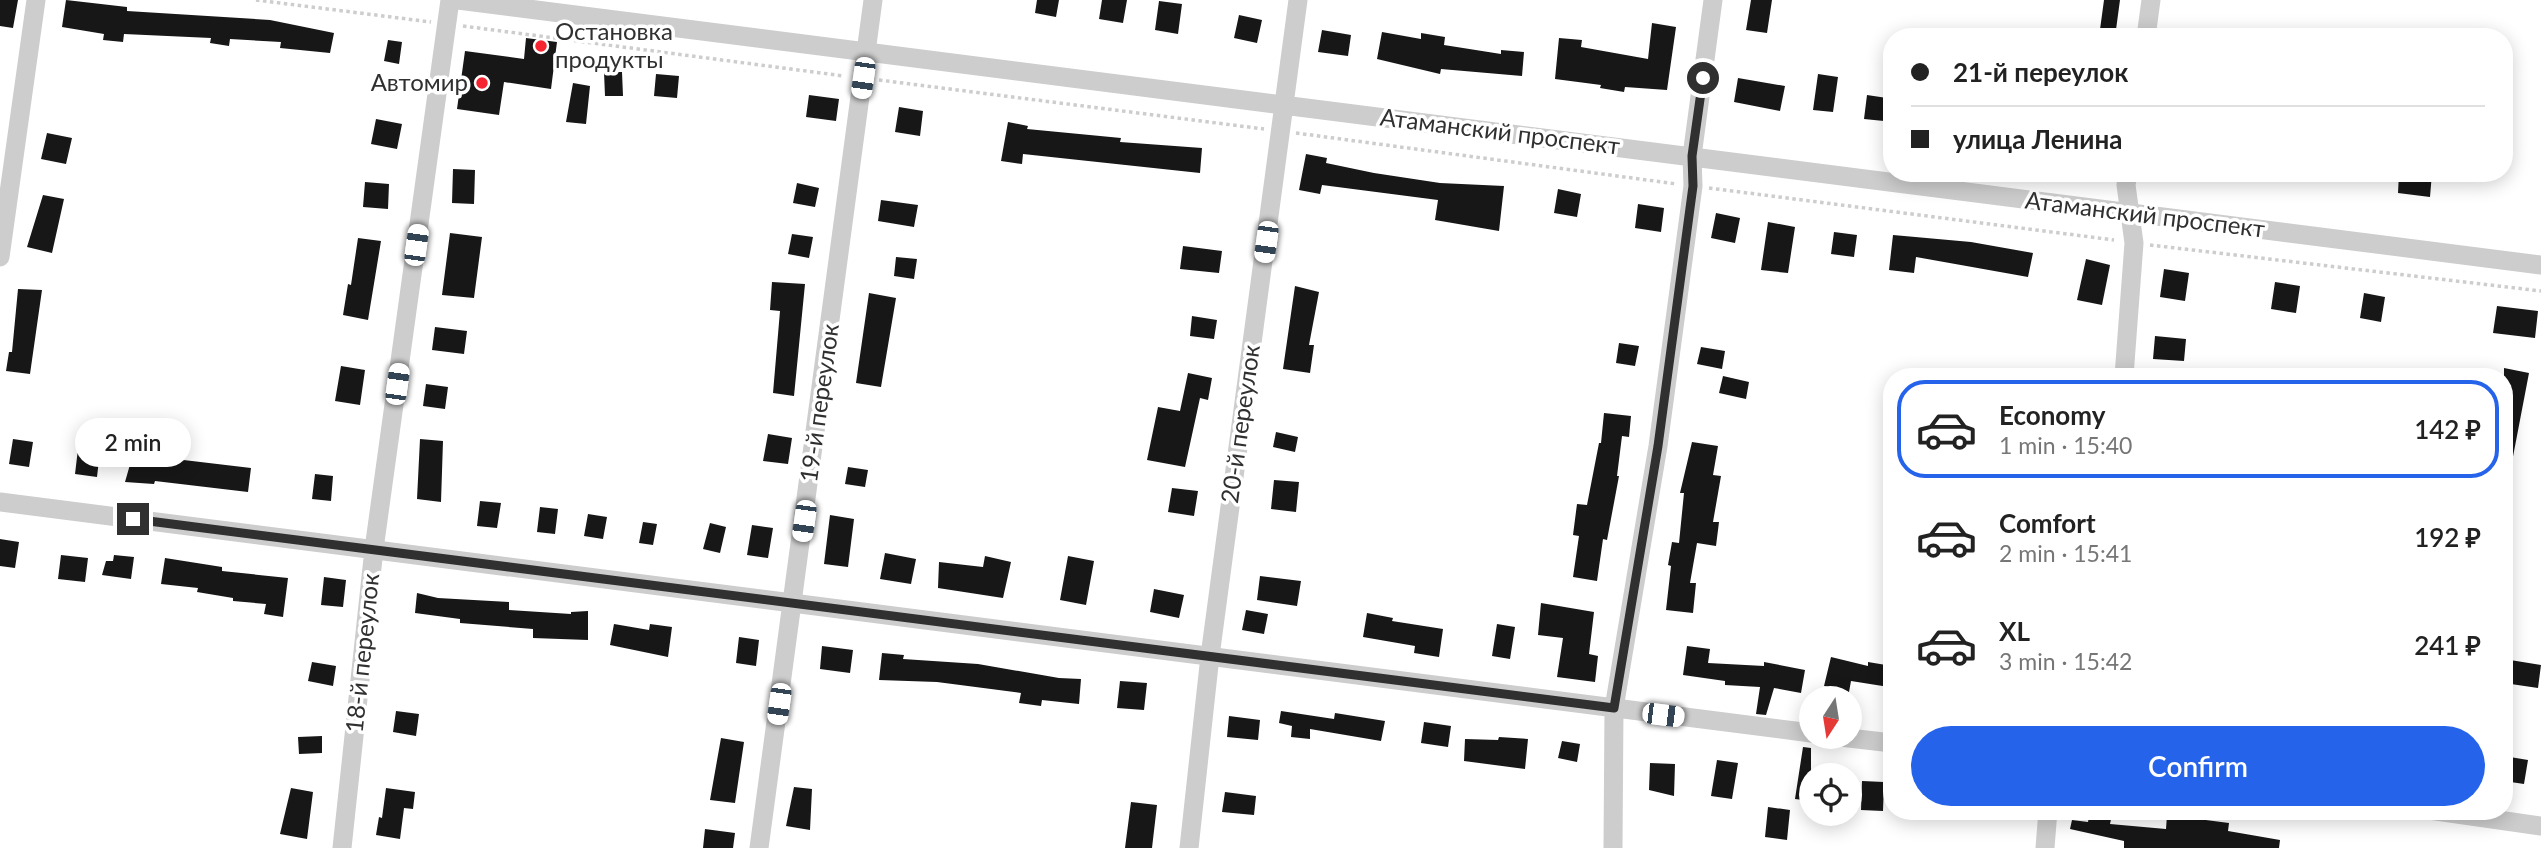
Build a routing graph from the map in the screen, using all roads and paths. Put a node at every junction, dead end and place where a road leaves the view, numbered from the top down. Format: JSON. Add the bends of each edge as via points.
{"nodes":[{"id":1,"x":36,"y":0,"type":"edge"},
{"id":2,"x":256,"y":0,"type":"edge"},
{"id":3,"x":450,"y":0,"type":"edge"},
{"id":4,"x":458,"y":0,"type":"edge"},
{"id":5,"x":873,"y":0,"type":"edge"},
{"id":6,"x":1298,"y":0,"type":"edge"},
{"id":7,"x":1713,"y":0,"type":"edge"},
{"id":8,"x":2151,"y":0,"type":"edge"},
{"id":9,"x":447,"y":24,"type":"junction"},
{"id":10,"x":2147,"y":28,"type":"edge"},
{"id":11,"x":867,"y":52,"type":"junction"},
{"id":12,"x":863,"y":78,"type":"junction"},
{"id":13,"x":1285,"y":104,"type":"junction"},
{"id":14,"x":1281,"y":131,"type":"junction"},
{"id":15,"x":1692,"y":156,"type":"junction"},
{"id":16,"x":1883,"y":181,"type":"edge"},
{"id":17,"x":1892,"y":182,"type":"edge"},
{"id":18,"x":2126,"y":182,"type":"edge"},
{"id":19,"x":1693,"y":186,"type":"junction"},
{"id":20,"x":2131,"y":213,"type":"junction"},
{"id":21,"x":2134,"y":243,"type":"junction"},
{"id":22,"x":0,"y":257,"type":"edge"},
{"id":23,"x":2541,"y":265,"type":"edge"},
{"id":24,"x":2541,"y":292,"type":"edge"},
{"id":25,"x":2125,"y":368,"type":"edge"},
{"id":26,"x":0,"y":502,"type":"edge"},
{"id":27,"x":373,"y":550,"type":"junction"},
{"id":28,"x":793,"y":604,"type":"junction"},
{"id":29,"x":1210,"y":656,"type":"junction"},
{"id":30,"x":1614,"y":708,"type":"junction"},
{"id":31,"x":1799,"y":731,"type":"edge"},
{"id":32,"x":1862,"y":740,"type":"edge"},
{"id":33,"x":1883,"y":742,"type":"edge"},
{"id":34,"x":2047,"y":820,"type":"edge"},
{"id":35,"x":2499,"y":820,"type":"edge"},
{"id":36,"x":2541,"y":826,"type":"edge"},
{"id":37,"x":342,"y":848,"type":"edge"},
{"id":38,"x":758,"y":848,"type":"edge"},
{"id":39,"x":1189,"y":848,"type":"edge"},
{"id":40,"x":1614,"y":848,"type":"edge"},
{"id":41,"x":2045,"y":848,"type":"edge"}],
"edges":[{"from":1,"to":22,"type":"street"},
{"from":2,"to":9,"type":"path"},
{"from":3,"to":9,"type":"street","name":"18-й переулок"},
{"from":4,"to":11,"type":"street","name":"Атаманский проспект"},
{"from":5,"to":11,"type":"street","name":"19-й переулок"},
{"from":6,"to":13,"type":"street","name":"20-й переулок"},
{"from":7,"to":15,"type":"street"},
{"from":8,"to":10,"type":"street"},
{"from":9,"to":12,"type":"path"},
{"from":9,"to":27,"type":"street","name":"18-й переулок"},
{"from":11,"to":12,"type":"street","name":"19-й переулок"},
{"from":11,"to":13,"type":"street","name":"Атаманский проспект"},
{"from":12,"to":14,"type":"path"},
{"from":12,"to":28,"type":"street","name":"19-й переулок"},
{"from":13,"to":14,"type":"street","name":"20-й переулок"},
{"from":13,"to":15,"type":"street","name":"Атаманский проспект"},
{"from":14,"to":19,"type":"path"},
{"from":14,"to":29,"type":"street","name":"20-й переулок"},
{"from":15,"to":16,"type":"street","name":"Атаманский проспект"},
{"from":15,"to":19,"type":"street"},
{"from":17,"to":20,"type":"street","name":"Атаманский проспект"},
{"from":18,"to":20,"type":"street"},
{"from":19,"to":21,"type":"path"},
{"from":19,"to":30,"type":"street","via":[[1658,446]]},
{"from":20,"to":21,"type":"street"},
{"from":20,"to":23,"type":"street","name":"Атаманский проспект"},
{"from":21,"to":24,"type":"path"},
{"from":21,"to":25,"type":"street"},
{"from":26,"to":27,"type":"street"},
{"from":27,"to":28,"type":"street"},
{"from":27,"to":37,"type":"street","name":"18-й переулок"},
{"from":28,"to":29,"type":"street"},
{"from":28,"to":38,"type":"street","name":"19-й переулок"},
{"from":29,"to":30,"type":"street"},
{"from":29,"to":39,"type":"street","name":"20-й переулок"},
{"from":30,"to":31,"type":"street"},
{"from":30,"to":40,"type":"street"},
{"from":32,"to":33,"type":"street"},
{"from":34,"to":41,"type":"street"},
{"from":35,"to":36,"type":"street"}]}
